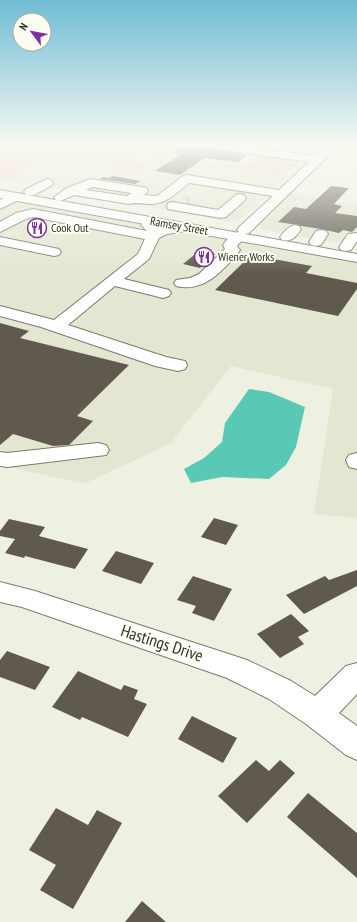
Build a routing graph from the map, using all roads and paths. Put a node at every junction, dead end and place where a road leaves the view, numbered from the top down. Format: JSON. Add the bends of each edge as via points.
{"nodes":[{"id":1,"x":7,"y":189,"type":"edge"},
{"id":2,"x":39,"y":189,"type":"edge"},
{"id":3,"x":73,"y":189,"type":"edge"},
{"id":4,"x":129,"y":189,"type":"edge"},
{"id":5,"x":173,"y":189,"type":"tunnel mouth"},
{"id":6,"x":251,"y":189,"type":"edge"},
{"id":7,"x":287,"y":189,"type":"edge"},
{"id":8,"x":67,"y":191,"type":"junction"},
{"id":9,"x":0,"y":194,"type":"edge"},
{"id":10,"x":282,"y":194,"type":"junction"},
{"id":11,"x":29,"y":196,"type":"junction"},
{"id":12,"x":14,"y":197,"type":"junction"},
{"id":13,"x":240,"y":198,"type":"junction"},
{"id":14,"x":186,"y":201,"type":"junction"},
{"id":15,"x":127,"y":202,"type":"junction"},
{"id":16,"x":0,"y":205,"type":"edge"},
{"id":17,"x":270,"y":205,"type":"junction"},
{"id":18,"x":285,"y":209,"type":"dead end"},
{"id":19,"x":221,"y":214,"type":"junction"},
{"id":20,"x":0,"y":215,"type":"edge"},
{"id":21,"x":162,"y":215,"type":"junction"},
{"id":22,"x":256,"y":218,"type":"junction"},
{"id":23,"x":138,"y":219,"type":"junction"},
{"id":24,"x":273,"y":222,"type":"dead end"},
{"id":25,"x":210,"y":224,"type":"junction"},
{"id":26,"x":187,"y":227,"type":"junction"},
{"id":27,"x":0,"y":228,"type":"edge"},
{"id":28,"x":241,"y":233,"type":"junction"},
{"id":29,"x":153,"y":236,"type":"junction"},
{"id":30,"x":357,"y":237,"type":"edge"},
{"id":31,"x":0,"y":241,"type":"edge"},
{"id":32,"x":351,"y":248,"type":"edge"},
{"id":33,"x":54,"y":252,"type":"dead end"},
{"id":34,"x":357,"y":258,"type":"edge"},
{"id":35,"x":112,"y":281,"type":"junction"},
{"id":36,"x":182,"y":283,"type":"dead end"},
{"id":37,"x":163,"y":293,"type":"dead end"},
{"id":38,"x":0,"y":311,"type":"edge"},
{"id":39,"x":56,"y":326,"type":"junction"},
{"id":40,"x":178,"y":365,"type":"dead end"},
{"id":41,"x":98,"y":450,"type":"dead end"},
{"id":42,"x":0,"y":459,"type":"edge"},
{"id":43,"x":0,"y":592,"type":"edge"},
{"id":44,"x":357,"y":676,"type":"edge"},
{"id":45,"x":317,"y":714,"type":"junction"},
{"id":46,"x":357,"y":745,"type":"edge"}],
"edges":[{"from":1,"to":11,"type":"main road","name":"Ramsey Street"},
{"from":2,"to":11,"type":"main road"},
{"from":3,"to":8,"type":"main road"},
{"from":4,"to":15,"type":"main road","via":[[142,191]]},
{"from":5,"to":15,"type":"main road","via":[[160,199]]},
{"from":6,"to":10,"type":"main road"},
{"from":7,"to":10,"type":"main road"},
{"from":8,"to":11,"type":"main road","name":"Ramsey Street"},
{"from":8,"to":15,"type":"main road","name":"Ramsey Street"},
{"from":9,"to":12,"type":"main road","name":"Ramsey Street"},
{"from":10,"to":17,"type":"main road"},
{"from":11,"to":12,"type":"main road","name":"Ramsey Street"},
{"from":11,"to":20,"type":"main road"},
{"from":11,"to":23,"type":"main road","name":"Ramsey Street"},
{"from":12,"to":16,"type":"main road"},
{"from":13,"to":14,"type":"main road"},
{"from":13,"to":17,"type":"main road"},
{"from":13,"to":19,"type":"main road"},
{"from":14,"to":19,"type":"main road"},
{"from":14,"to":21,"type":"main road"},
{"from":15,"to":21,"type":"main road","name":"Ramsey Street"},
{"from":17,"to":18,"type":"main road"},
{"from":17,"to":22,"type":"main road"},
{"from":19,"to":25,"type":"main road"},
{"from":21,"to":25,"type":"main road","name":"Ramsey Street"},
{"from":22,"to":24,"type":"main road"},
{"from":22,"to":28,"type":"main road"},
{"from":23,"to":26,"type":"main road","name":"Ramsey Street"},
{"from":23,"to":29,"type":"main road","via":[[154,229]]},
{"from":25,"to":28,"type":"main road","name":"Ramsey Street"},
{"from":26,"to":28,"type":"main road","name":"Ramsey Street"},
{"from":26,"to":29,"type":"main road","via":[[163,231]]},
{"from":27,"to":29,"type":"main road","via":[[20,216],[33,213]]},
{"from":28,"to":32,"type":"main road","name":"Ramsey Street","via":[[290,233],[319,238]]},
{"from":28,"to":34,"type":"main road","name":"Ramsey Street"},
{"from":28,"to":36,"type":"main road","via":[[230,245],[233,250],[203,279]]},
{"from":29,"to":35,"type":"main road","via":[[144,256],[132,272]]},
{"from":30,"to":32,"type":"main road","via":[[353,237]]},
{"from":31,"to":33,"type":"main road"},
{"from":35,"to":37,"type":"main road"},
{"from":35,"to":39,"type":"main road"},
{"from":38,"to":39,"type":"main road"},
{"from":39,"to":40,"type":"main road","via":[[162,362]]},
{"from":41,"to":42,"type":"main road"},
{"from":43,"to":45,"type":"main road","name":"Hastings Drive","via":[[25,598],[237,669],[280,690]]},
{"from":44,"to":45,"type":"main road"},
{"from":45,"to":46,"type":"main road","name":"Hastings Drive"}]}
